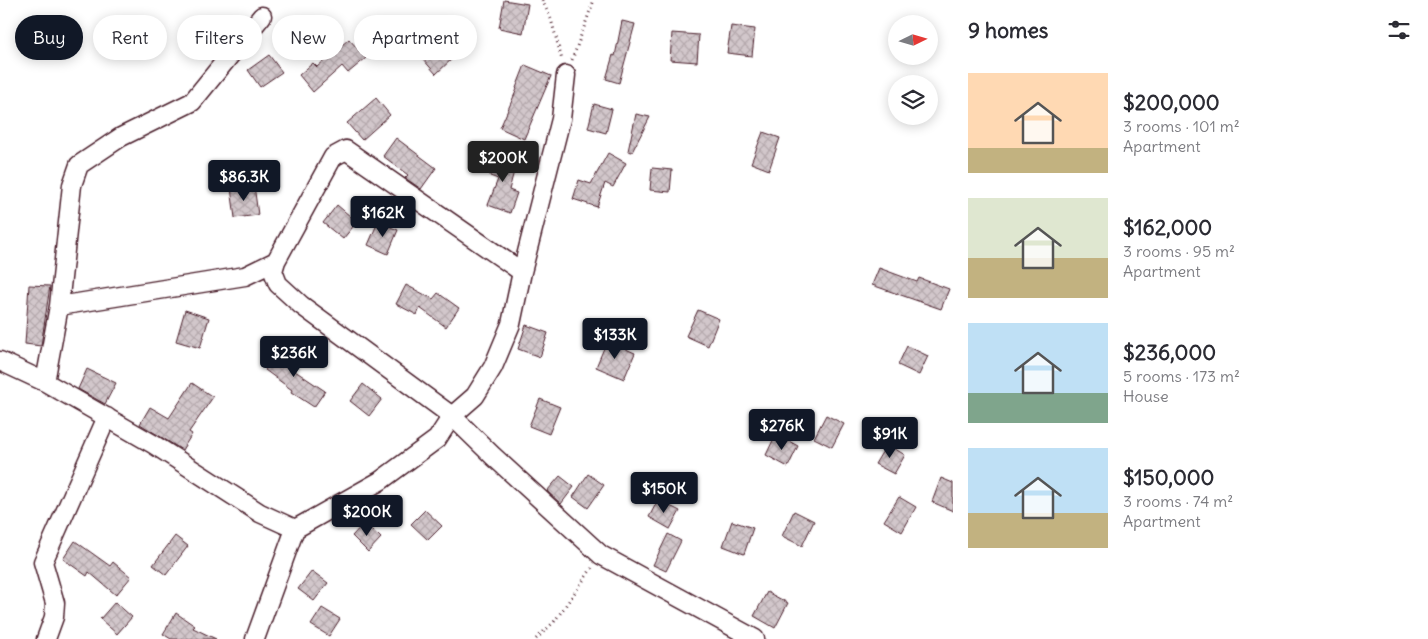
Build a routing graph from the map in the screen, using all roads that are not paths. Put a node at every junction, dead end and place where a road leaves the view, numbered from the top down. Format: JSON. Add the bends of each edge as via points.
{"nodes":[{"id":1,"x":226,"y":60,"type":"edge"},
{"id":2,"x":566,"y":75,"type":"road end"},
{"id":3,"x":276,"y":261,"type":"junction"},
{"id":4,"x":522,"y":272,"type":"junction"},
{"id":5,"x":59,"y":306,"type":"junction"},
{"id":6,"x":0,"y":361,"type":"edge"},
{"id":7,"x":45,"y":382,"type":"junction"},
{"id":8,"x":452,"y":416,"type":"junction"},
{"id":9,"x":107,"y":417,"type":"junction"},
{"id":10,"x":295,"y":528,"type":"junction"},
{"id":11,"x":46,"y":639,"type":"edge"},
{"id":12,"x":255,"y":639,"type":"edge"},
{"id":13,"x":755,"y":639,"type":"edge"}],
"edges":[{"from":1,"to":5,"type":"street","via":[[192,102],[121,137],[79,165],[72,185]]},
{"from":2,"to":4,"type":"street","via":[[561,119]]},
{"from":3,"to":4,"type":"street","via":[[333,157],[346,150]]},
{"from":3,"to":5,"type":"street","via":[[245,276]]},
{"from":3,"to":8,"type":"street","via":[[272,271],[278,284],[301,305]]},
{"from":4,"to":8,"type":"street","via":[[511,324],[493,367],[476,396]]},
{"from":5,"to":7,"type":"street"},
{"from":6,"to":7,"type":"street"},
{"from":7,"to":9,"type":"street"},
{"from":8,"to":10,"type":"street","via":[[438,439],[380,481]]},
{"from":8,"to":13,"type":"street","via":[[601,555]]},
{"from":9,"to":10,"type":"street","via":[[260,513]]},
{"from":9,"to":11,"type":"street","via":[[42,562],[55,603]]},
{"from":10,"to":12,"type":"street"}]}
